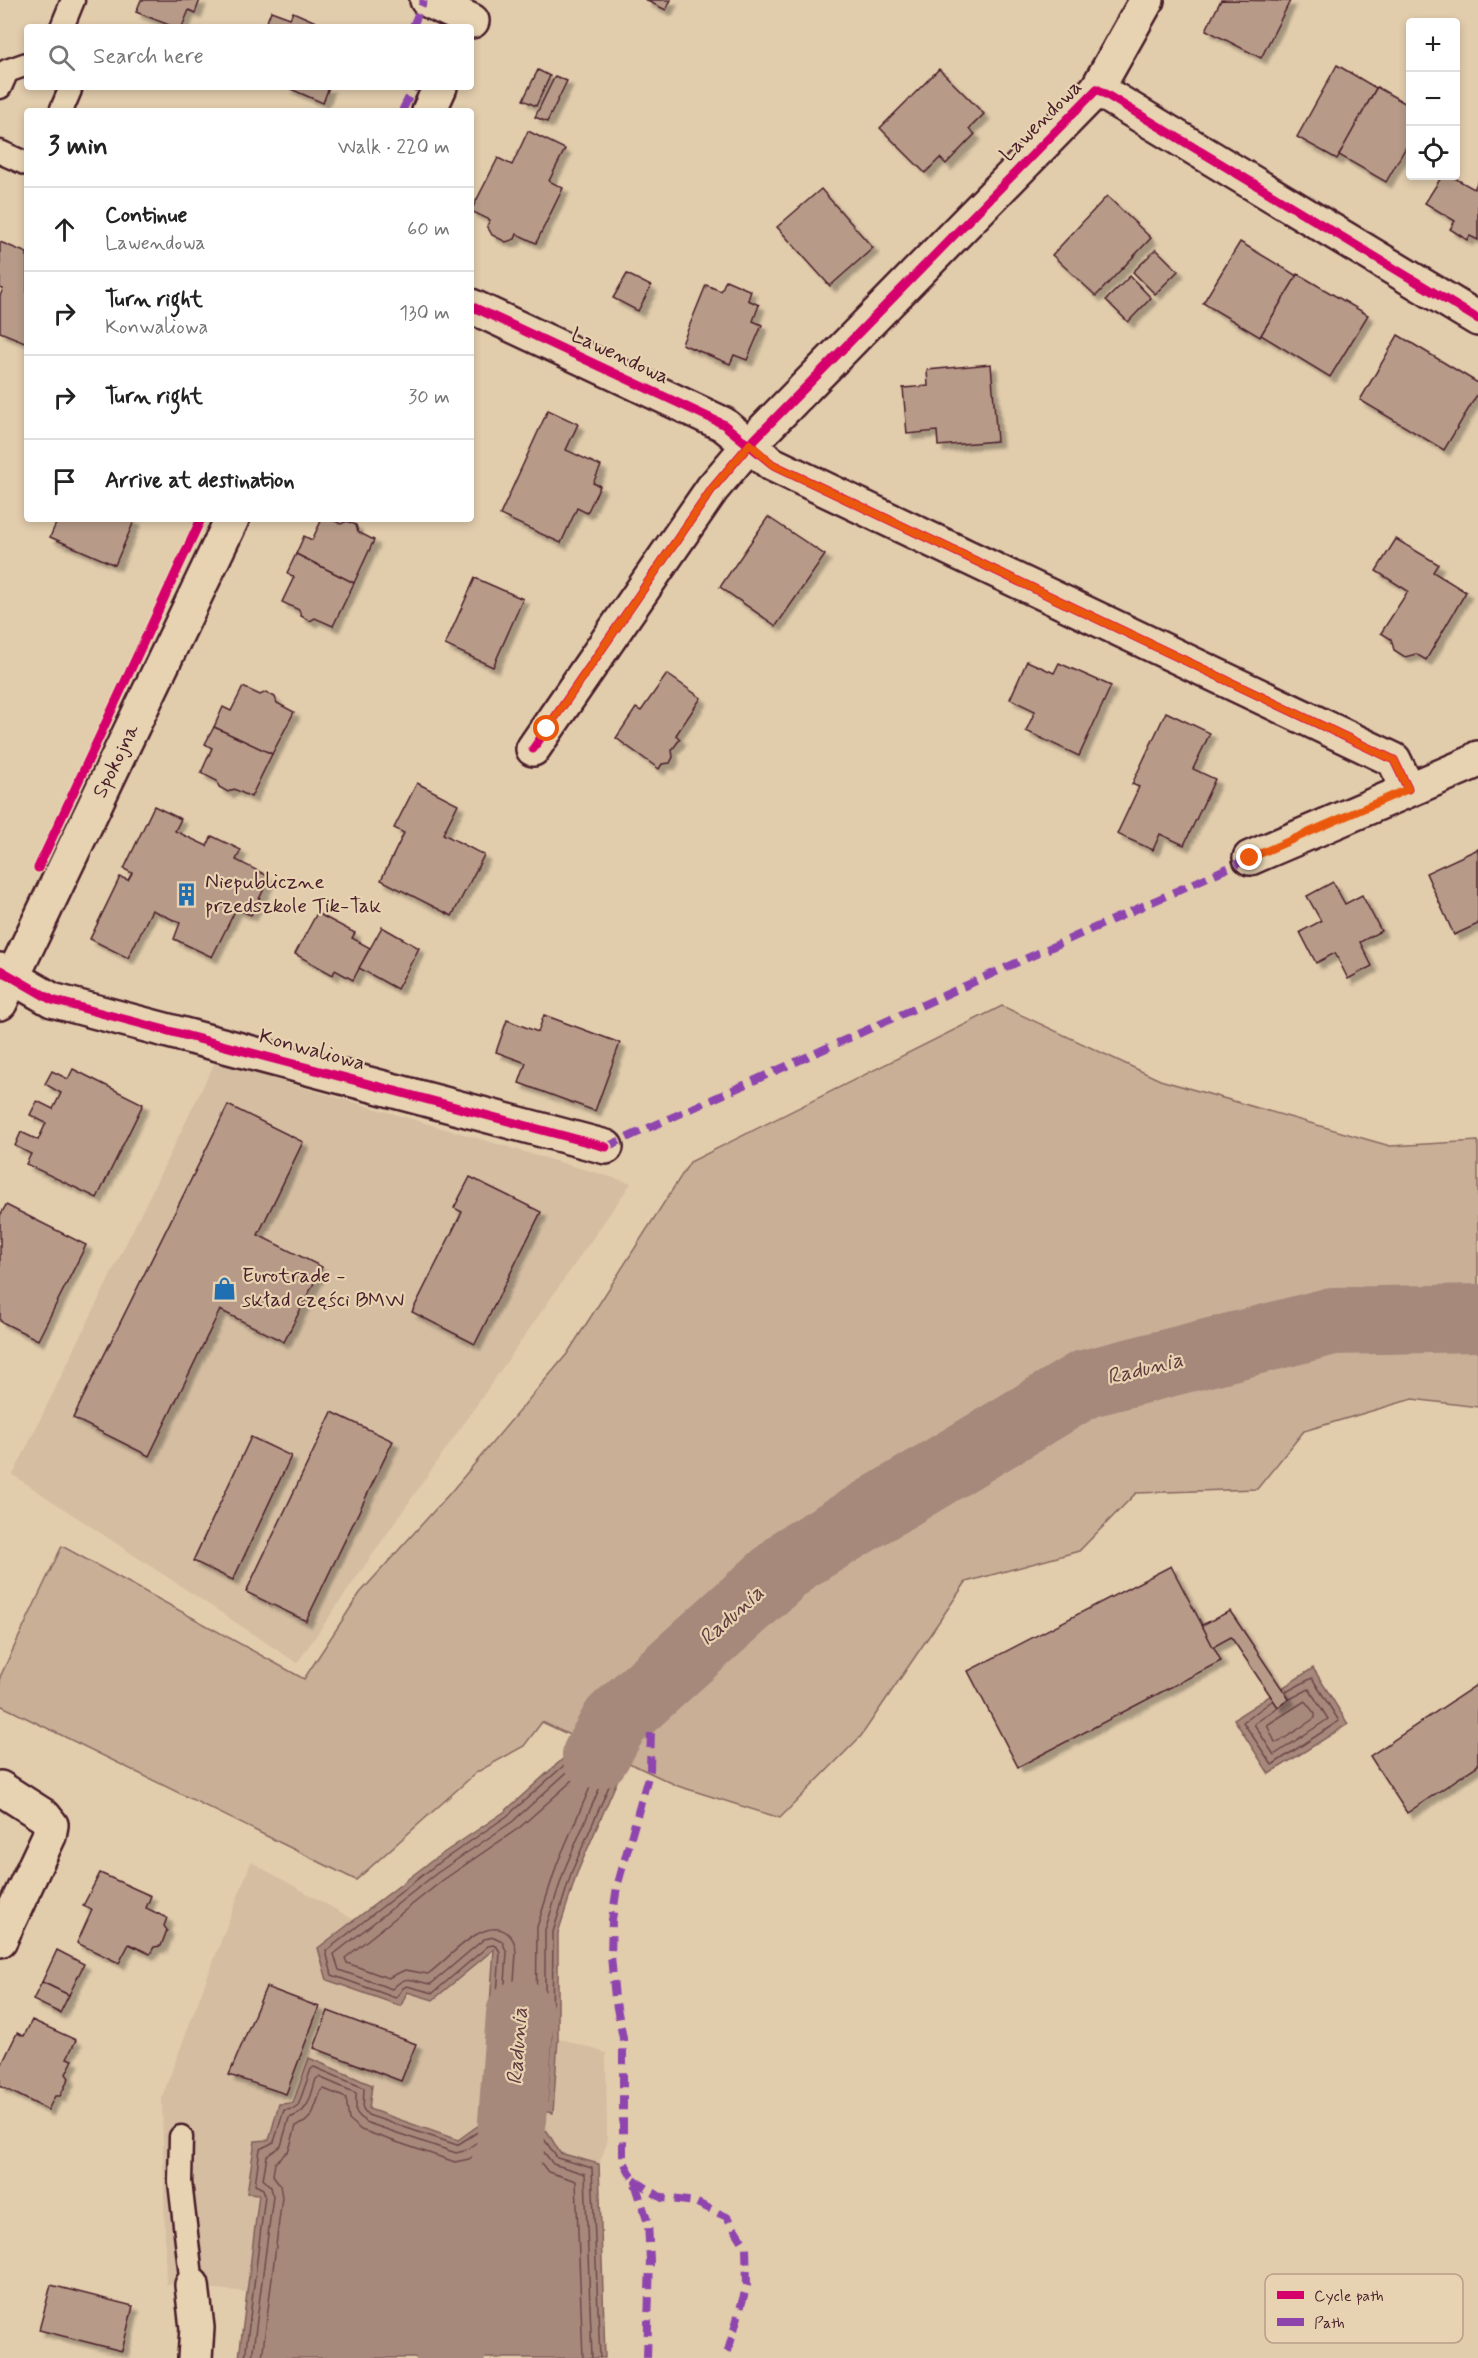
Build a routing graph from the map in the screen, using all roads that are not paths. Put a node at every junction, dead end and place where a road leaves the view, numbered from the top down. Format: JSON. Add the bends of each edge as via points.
{"nodes":[{"id":1,"x":73,"y":0,"type":"edge"},
{"id":2,"x":427,"y":0,"type":"edge"},
{"id":3,"x":1147,"y":0,"type":"edge"},
{"id":4,"x":474,"y":16,"type":"edge"},
{"id":5,"x":63,"y":24,"type":"edge"},
{"id":6,"x":24,"y":65,"type":"edge"},
{"id":7,"x":0,"y":87,"type":"edge"},
{"id":8,"x":1097,"y":89,"type":"junction"},
{"id":9,"x":70,"y":90,"type":"edge"},
{"id":10,"x":439,"y":90,"type":"edge"},
{"id":11,"x":62,"y":108,"type":"edge"},
{"id":12,"x":430,"y":108,"type":"edge"},
{"id":13,"x":0,"y":152,"type":"edge"},
{"id":14,"x":24,"y":163,"type":"edge"},
{"id":15,"x":474,"y":307,"type":"edge"},
{"id":16,"x":1478,"y":319,"type":"edge"},
{"id":17,"x":750,"y":444,"type":"junction"},
{"id":18,"x":231,"y":522,"type":"edge"},
{"id":19,"x":533,"y":749,"type":"dead end"},
{"id":20,"x":1478,"y":758,"type":"edge"},
{"id":21,"x":1408,"y":789,"type":"junction"},
{"id":22,"x":1250,"y":858,"type":"dead end"},
{"id":23,"x":4,"y":983,"type":"edge"},
{"id":24,"x":606,"y":1147,"type":"dead end"},
{"id":25,"x":0,"y":1788,"type":"edge"},
{"id":26,"x":0,"y":1940,"type":"edge"},
{"id":27,"x":181,"y":2137,"type":"dead end"},
{"id":28,"x":192,"y":2285,"type":"joint"},
{"id":29,"x":196,"y":2343,"type":"edge"}],
"edges":[{"from":1,"to":5,"type":"lane"},
{"from":2,"to":4,"type":"street"},
{"from":3,"to":8,"type":"street"},
{"from":6,"to":7,"type":"lane","via":[[7,71]]},
{"from":8,"to":16,"type":"street","name":"Lawendowa"},
{"from":8,"to":17,"type":"street","name":"Lawendowa"},
{"from":9,"to":11,"type":"lane"},
{"from":10,"to":12,"type":"street"},
{"from":13,"to":14,"type":"lane"},
{"from":15,"to":17,"type":"street","name":"Lawendowa","via":[[723,424]]},
{"from":17,"to":19,"type":"street","name":"Lawendowa","via":[[712,489]]},
{"from":17,"to":21,"type":"street","via":[[772,464],[1394,760]]},
{"from":18,"to":23,"type":"street","name":"Spokojna"},
{"from":20,"to":21,"type":"street"},
{"from":21,"to":22,"type":"street"},
{"from":23,"to":24,"type":"street","name":"Konwaliowa"},
{"from":25,"to":26,"type":"street","via":[[44,1816],[51,1825]]},
{"from":27,"to":28,"type":"lane","via":[[180,2182]]},
{"from":28,"to":29,"type":"street"}]}
